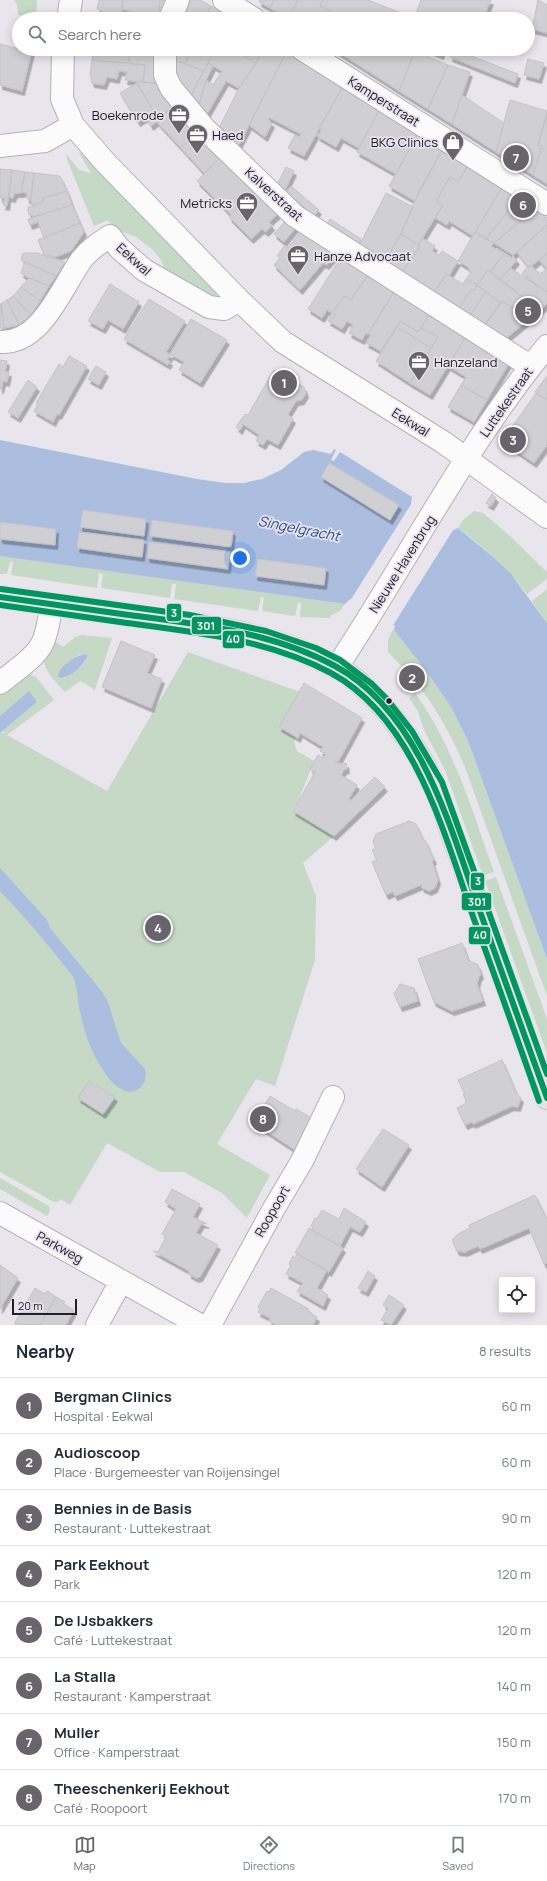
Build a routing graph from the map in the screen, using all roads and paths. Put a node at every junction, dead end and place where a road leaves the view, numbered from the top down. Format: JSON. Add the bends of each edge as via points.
{"nodes":[{"id":1,"x":70,"y":0,"type":"edge"},
{"id":2,"x":178,"y":0,"type":"edge"},
{"id":3,"x":224,"y":0,"type":"edge"},
{"id":4,"x":69,"y":12,"type":"edge"},
{"id":5,"x":173,"y":12,"type":"edge"},
{"id":6,"x":243,"y":12,"type":"edge"},
{"id":7,"x":63,"y":56,"type":"edge"},
{"id":8,"x":165,"y":56,"type":"edge"},
{"id":9,"x":313,"y":56,"type":"edge"},
{"id":10,"x":73,"y":125,"type":"junction"},
{"id":11,"x":0,"y":146,"type":"edge"},
{"id":12,"x":547,"y":204,"type":"edge"},
{"id":13,"x":238,"y":300,"type":"junction"},
{"id":14,"x":0,"y":342,"type":"edge"},
{"id":15,"x":547,"y":346,"type":"edge"},
{"id":16,"x":530,"y":366,"type":"junction"},
{"id":17,"x":467,"y":459,"type":"junction"},
{"id":18,"x":547,"y":517,"type":"edge"},
{"id":19,"x":0,"y":597,"type":"edge"},
{"id":20,"x":52,"y":604,"type":"junction"},
{"id":21,"x":337,"y":667,"type":"junction"},
{"id":22,"x":0,"y":683,"type":"edge"},
{"id":23,"x":333,"y":1097,"type":"dead end"},
{"id":24,"x":547,"y":1098,"type":"edge"},
{"id":25,"x":0,"y":1213,"type":"edge"},
{"id":26,"x":121,"y":1281,"type":"junction"},
{"id":27,"x":97,"y":1325,"type":"edge"},
{"id":28,"x":200,"y":1325,"type":"edge"},
{"id":29,"x":210,"y":1325,"type":"edge"}],
"edges":[{"from":1,"to":4,"type":"street"},
{"from":2,"to":5,"type":"street"},
{"from":3,"to":6,"type":"street"},
{"from":7,"to":10,"type":"street","name":"Eekwal","via":[[62,99]]},
{"from":8,"to":16,"type":"street","name":"Kalverstraat","via":[[165,75],[171,88],[204,129],[295,216]]},
{"from":9,"to":12,"type":"street","name":"Kamperstraat"},
{"from":10,"to":11,"type":"street","via":[[45,141]]},
{"from":10,"to":13,"type":"street","name":"Eekwal","via":[[105,162]]},
{"from":13,"to":14,"type":"street","name":"Eekwal","via":[[224,309],[209,307],[144,270],[119,248],[110,236],[94,246],[82,259],[38,327],[22,338]]},
{"from":13,"to":17,"type":"street","name":"Eekwal","via":[[282,342]]},
{"from":15,"to":16,"type":"street","name":"Luttekestraat"},
{"from":16,"to":17,"type":"street","name":"Luttekestraat"},
{"from":17,"to":18,"type":"street","name":"Eekwal"},
{"from":17,"to":21,"type":"street","name":"Nieuwe Havenbrug"},
{"from":19,"to":20,"type":"main road"},
{"from":20,"to":21,"type":"main road","via":[[173,621],[235,633],[301,650]]},
{"from":20,"to":22,"type":"street","via":[[42,644],[28,660]]},
{"from":21,"to":24,"type":"main road","via":[[382,706],[415,747],[424,765],[442,804]]},
{"from":23,"to":29,"type":"street","name":"Roopoort","via":[[302,1161],[272,1210]]},
{"from":25,"to":26,"type":"street","name":"Parkweg"},
{"from":26,"to":27,"type":"street"},
{"from":26,"to":28,"type":"street","name":"Parkweg"}]}
